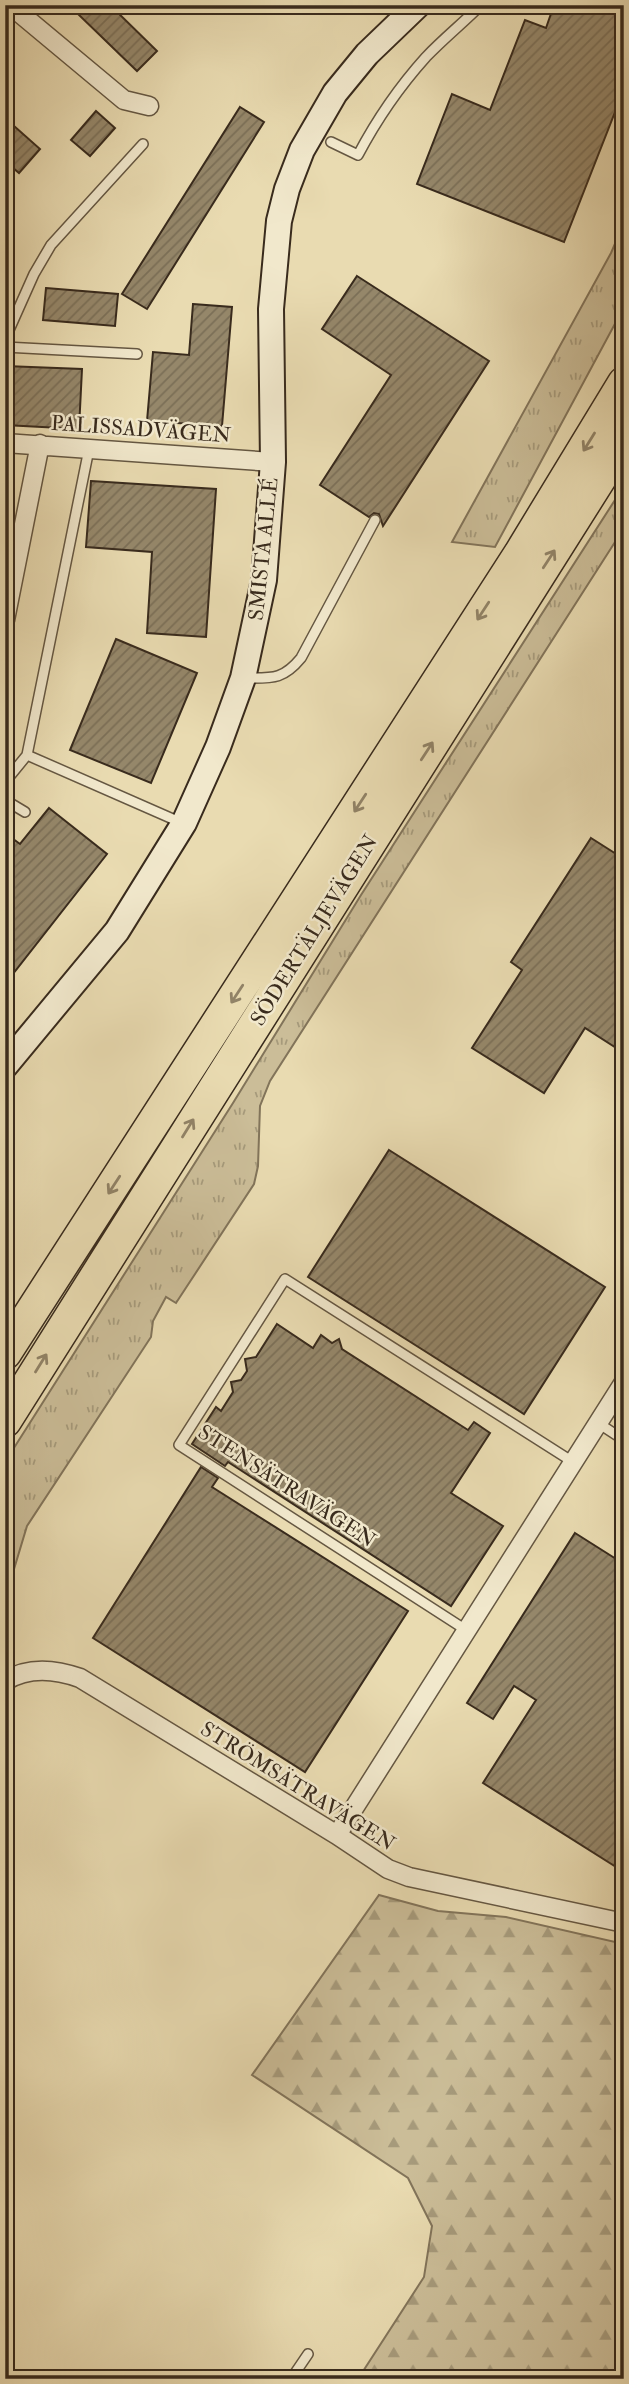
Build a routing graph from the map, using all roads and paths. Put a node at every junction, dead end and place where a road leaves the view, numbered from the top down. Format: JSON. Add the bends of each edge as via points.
{"nodes":[{"id":1,"x":9,"y":5,"type":"edge"},
{"id":2,"x":418,"y":5,"type":"edge"},
{"id":3,"x":481,"y":5,"type":"edge"},
{"id":4,"x":149,"y":106,"type":"dead end"},
{"id":5,"x":331,"y":142,"type":"dead end"},
{"id":6,"x":144,"y":144,"type":"dead end"},
{"id":7,"x":5,"y":339,"type":"edge"},
{"id":8,"x":5,"y":348,"type":"edge"},
{"id":9,"x":137,"y":354,"type":"dead end"},
{"id":10,"x":624,"y":383,"type":"edge"},
{"id":11,"x":624,"y":440,"type":"edge"},
{"id":12,"x":5,"y":443,"type":"edge"},
{"id":13,"x":40,"y":444,"type":"junction"},
{"id":14,"x":89,"y":449,"type":"junction"},
{"id":15,"x":273,"y":462,"type":"junction"},
{"id":16,"x":374,"y":520,"type":"dead end"},
{"id":17,"x":5,"y":620,"type":"edge"},
{"id":18,"x":243,"y":678,"type":"junction"},
{"id":19,"x":27,"y":755,"type":"junction"},
{"id":20,"x":5,"y":782,"type":"edge"},
{"id":21,"x":5,"y":800,"type":"edge"},
{"id":22,"x":25,"y":811,"type":"dead end"},
{"id":23,"x":184,"y":824,"type":"junction"},
{"id":24,"x":5,"y":1066,"type":"edge"},
{"id":25,"x":5,"y":1353,"type":"edge"},
{"id":26,"x":624,"y":1382,"type":"edge"},
{"id":27,"x":616,"y":1410,"type":"edge"},
{"id":28,"x":5,"y":1420,"type":"edge"},
{"id":29,"x":598,"y":1423,"type":"junction"},
{"id":30,"x":624,"y":1440,"type":"edge"},
{"id":31,"x":573,"y":1462,"type":"junction"},
{"id":32,"x":466,"y":1630,"type":"junction"},
{"id":33,"x":5,"y":1681,"type":"edge"},
{"id":34,"x":337,"y":1835,"type":"junction"},
{"id":35,"x":624,"y":1923,"type":"edge"},
{"id":36,"x":308,"y":2354,"type":"dead end"},
{"id":37,"x":291,"y":2379,"type":"edge"}],
"edges":[{"from":1,"to":4,"type":"street","via":[[124,100]]},
{"from":2,"to":15,"type":"street","name":"SMISTA ALLÉ","via":[[335,93],[302,150],[287,189],[279,221],[271,309]]},
{"from":3,"to":5,"type":"lane","via":[[427,56],[394,96],[358,155]]},
{"from":6,"to":7,"type":"lane","via":[[51,245]]},
{"from":8,"to":9,"type":"lane"},
{"from":10,"to":25,"type":"highway","name":"SÖDERTÄLJEVÄGEN","one_way":true},
{"from":28,"to":11,"type":"highway","name":"SÖDERTÄLJEVÄGEN","one_way":true},
{"from":12,"to":13,"type":"street","name":"PALISSADVÄGEN"},
{"from":13,"to":14,"type":"street","name":"PALISSADVÄGEN"},
{"from":13,"to":17,"type":"street"},
{"from":14,"to":15,"type":"street","name":"PALISSADVÄGEN"},
{"from":14,"to":19,"type":"lane"},
{"from":15,"to":18,"type":"street","name":"SMISTA ALLÉ","via":[[264,580]]},
{"from":16,"to":18,"type":"lane","via":[[296,663],[272,678]]},
{"from":18,"to":23,"type":"street","name":"SMISTA ALLÉ"},
{"from":19,"to":20,"type":"lane"},
{"from":19,"to":23,"type":"lane"},
{"from":21,"to":22,"type":"lane"},
{"from":23,"to":24,"type":"street","name":"SMISTA ALLÉ","via":[[117,931]]},
{"from":26,"to":27,"type":"street"},
{"from":27,"to":29,"type":"street"},
{"from":29,"to":30,"type":"lane"},
{"from":29,"to":31,"type":"street"},
{"from":31,"to":32,"type":"street"},
{"from":31,"to":32,"type":"lane","name":"STENSÄTRAVÄGEN","via":[[285,1279],[186,1434],[179,1445]]},
{"from":32,"to":34,"type":"street"},
{"from":33,"to":34,"type":"street","name":"STRÖMSÄTRAVÄGEN","via":[[45,1670],[80,1678]]},
{"from":34,"to":35,"type":"street","name":"STRÖMSÄTRAVÄGEN","via":[[388,1869],[410,1877]]},
{"from":36,"to":37,"type":"lane"}]}
